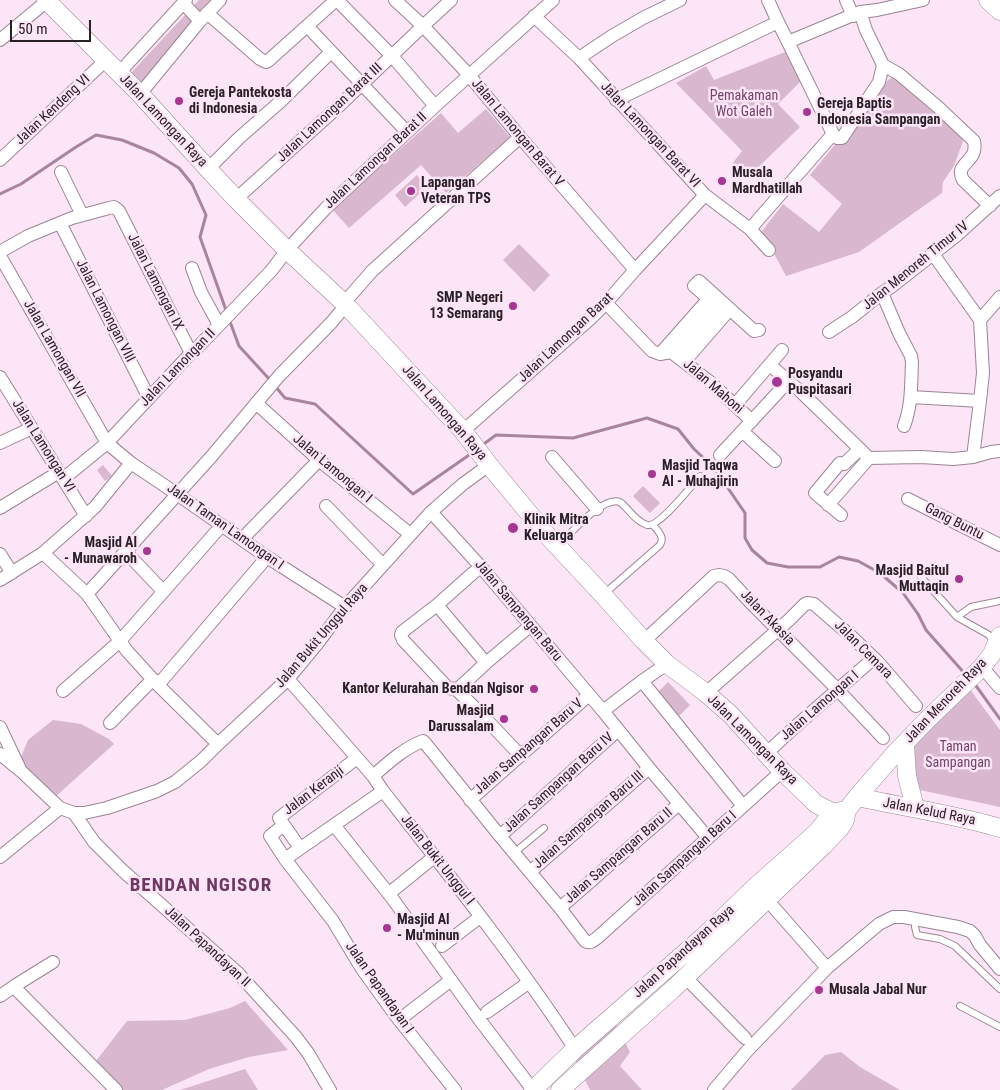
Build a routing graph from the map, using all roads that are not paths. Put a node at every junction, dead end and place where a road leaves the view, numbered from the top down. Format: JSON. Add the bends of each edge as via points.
{"nodes":[{"id":1,"x":46,"y":0,"type":"edge"},
{"id":2,"x":220,"y":0,"type":"edge"},
{"id":3,"x":337,"y":0,"type":"edge"},
{"id":4,"x":395,"y":0,"type":"edge"},
{"id":5,"x":451,"y":0,"type":"edge"},
{"id":6,"x":553,"y":0,"type":"edge"},
{"id":7,"x":680,"y":0,"type":"edge"},
{"id":8,"x":768,"y":0,"type":"edge"},
{"id":9,"x":846,"y":0,"type":"edge"},
{"id":10,"x":923,"y":0,"type":"edge"},
{"id":11,"x":988,"y":0,"type":"edge"},
{"id":12,"x":185,"y":2,"type":"edge"},
{"id":13,"x":1000,"y":11,"type":"edge"},
{"id":14,"x":856,"y":14,"type":"junction"},
{"id":15,"x":534,"y":16,"type":"junction"},
{"id":16,"x":204,"y":17,"type":"junction"},
{"id":17,"x":778,"y":22,"type":"junction"},
{"id":18,"x":422,"y":26,"type":"junction"},
{"id":19,"x":308,"y":27,"type":"junction"},
{"id":20,"x":0,"y":40,"type":"edge"},
{"id":21,"x":788,"y":42,"type":"junction"},
{"id":22,"x":331,"y":52,"type":"junction"},
{"id":23,"x":392,"y":56,"type":"junction"},
{"id":24,"x":579,"y":58,"type":"junction"},
{"id":25,"x":106,"y":60,"type":"junction"},
{"id":26,"x":883,"y":65,"type":"junction"},
{"id":27,"x":119,"y":73,"type":"junction"},
{"id":28,"x":469,"y":76,"type":"junction"},
{"id":29,"x":362,"y":84,"type":"junction"},
{"id":30,"x":140,"y":94,"type":"junction"},
{"id":31,"x":616,"y":100,"type":"junction"},
{"id":32,"x":435,"y":106,"type":"junction"},
{"id":33,"x":407,"y":132,"type":"junction"},
{"id":34,"x":833,"y":134,"type":"junction"},
{"id":35,"x":520,"y":137,"type":"junction"},
{"id":36,"x":0,"y":160,"type":"edge"},
{"id":37,"x":208,"y":169,"type":"junction"},
{"id":38,"x":61,"y":172,"type":"dead end"},
{"id":39,"x":705,"y":195,"type":"junction"},
{"id":40,"x":1000,"y":196,"type":"edge"},
{"id":41,"x":236,"y":200,"type":"junction"},
{"id":42,"x":990,"y":206,"type":"junction"},
{"id":43,"x":82,"y":215,"type":"junction"},
{"id":44,"x":60,"y":223,"type":"junction"},
{"id":45,"x":750,"y":229,"type":"junction"},
{"id":46,"x":287,"y":250,"type":"junction"},
{"id":47,"x":769,"y":250,"type":"dead end"},
{"id":48,"x":0,"y":254,"type":"edge"},
{"id":49,"x":933,"y":254,"type":"junction"},
{"id":50,"x":192,"y":268,"type":"dead end"},
{"id":51,"x":634,"y":270,"type":"junction"},
{"id":52,"x":882,"y":293,"type":"junction"},
{"id":53,"x":1000,"y":297,"type":"edge"},
{"id":54,"x":717,"y":302,"type":"junction"},
{"id":55,"x":344,"y":303,"type":"junction"},
{"id":56,"x":606,"y":303,"type":"junction"},
{"id":57,"x":980,"y":320,"type":"junction"},
{"id":58,"x":219,"y":325,"type":"junction"},
{"id":59,"x":759,"y":330,"type":"dead end"},
{"id":60,"x":829,"y":332,"type":"dead end"},
{"id":61,"x":782,"y":350,"type":"dead end"},
{"id":62,"x":191,"y":353,"type":"junction"},
{"id":63,"x":660,"y":354,"type":"junction"},
{"id":64,"x":680,"y":358,"type":"junction"},
{"id":65,"x":770,"y":365,"type":"junction"},
{"id":66,"x":0,"y":377,"type":"edge"},
{"id":67,"x":794,"y":386,"type":"junction"},
{"id":68,"x":910,"y":397,"type":"junction"},
{"id":69,"x":149,"y":398,"type":"junction"},
{"id":70,"x":980,"y":402,"type":"junction"},
{"id":71,"x":256,"y":403,"type":"junction"},
{"id":72,"x":735,"y":405,"type":"junction"},
{"id":73,"x":752,"y":421,"type":"junction"},
{"id":74,"x":904,"y":426,"type":"dead end"},
{"id":75,"x":32,"y":428,"type":"junction"},
{"id":76,"x":742,"y":431,"type":"junction"},
{"id":77,"x":464,"y":433,"type":"junction"},
{"id":78,"x":0,"y":443,"type":"edge"},
{"id":79,"x":107,"y":443,"type":"junction"},
{"id":80,"x":1000,"y":452,"type":"edge"},
{"id":81,"x":865,"y":453,"type":"junction"},
{"id":82,"x":720,"y":455,"type":"dead end"},
{"id":83,"x":552,"y":457,"type":"dead end"},
{"id":84,"x":973,"y":457,"type":"junction"},
{"id":85,"x":319,"y":460,"type":"junction"},
{"id":86,"x":775,"y":461,"type":"dead end"},
{"id":87,"x":488,"y":463,"type":"junction"},
{"id":88,"x":131,"y":464,"type":"junction"},
{"id":89,"x":61,"y":475,"type":"junction"},
{"id":90,"x":700,"y":476,"type":"dead end"},
{"id":91,"x":177,"y":494,"type":"junction"},
{"id":92,"x":908,"y":499,"type":"dead end"},
{"id":93,"x":828,"y":505,"type":"junction"},
{"id":94,"x":326,"y":506,"type":"dead end"},
{"id":95,"x":0,"y":508,"type":"edge"},
{"id":96,"x":597,"y":509,"type":"junction"},
{"id":97,"x":431,"y":512,"type":"junction"},
{"id":98,"x":842,"y":515,"type":"dead end"},
{"id":99,"x":86,"y":516,"type":"junction"},
{"id":100,"x":222,"y":525,"type":"junction"},
{"id":101,"x":653,"y":525,"type":"junction"},
{"id":102,"x":410,"y":534,"type":"junction"},
{"id":103,"x":242,"y":539,"type":"junction"},
{"id":104,"x":1000,"y":545,"type":"edge"},
{"id":105,"x":557,"y":547,"type":"junction"},
{"id":106,"x":125,"y":552,"type":"junction"},
{"id":107,"x":43,"y":553,"type":"junction"},
{"id":108,"x":0,"y":554,"type":"edge"},
{"id":109,"x":267,"y":557,"type":"junction"},
{"id":110,"x":383,"y":564,"type":"junction"},
{"id":111,"x":481,"y":567,"type":"junction"},
{"id":112,"x":12,"y":572,"type":"junction"},
{"id":113,"x":920,"y":578,"type":"dead end"},
{"id":114,"x":0,"y":580,"type":"edge"},
{"id":115,"x":163,"y":591,"type":"junction"},
{"id":116,"x":87,"y":594,"type":"junction"},
{"id":117,"x":603,"y":595,"type":"junction"},
{"id":118,"x":1000,"y":601,"type":"edge"},
{"id":119,"x":437,"y":605,"type":"junction"},
{"id":120,"x":345,"y":607,"type":"junction"},
{"id":121,"x":957,"y":617,"type":"junction"},
{"id":122,"x":530,"y":626,"type":"junction"},
{"id":123,"x":777,"y":629,"type":"junction"},
{"id":124,"x":998,"y":640,"type":"edge"},
{"id":125,"x":120,"y":641,"type":"junction"},
{"id":126,"x":644,"y":641,"type":"junction"},
{"id":127,"x":874,"y":658,"type":"junction"},
{"id":128,"x":486,"y":663,"type":"junction"},
{"id":129,"x":667,"y":664,"type":"junction"},
{"id":130,"x":980,"y":669,"type":"junction"},
{"id":131,"x":288,"y":679,"type":"junction"},
{"id":132,"x":642,"y":681,"type":"junction"},
{"id":133,"x":155,"y":682,"type":"junction"},
{"id":134,"x":1000,"y":688,"type":"edge"},
{"id":135,"x":456,"y":689,"type":"junction"},
{"id":136,"x":838,"y":690,"type":"junction"},
{"id":137,"x":63,"y":691,"type":"dead end"},
{"id":138,"x":706,"y":693,"type":"junction"},
{"id":139,"x":589,"y":695,"type":"junction"},
{"id":140,"x":916,"y":706,"type":"dead end"},
{"id":141,"x":603,"y":711,"type":"junction"},
{"id":142,"x":110,"y":723,"type":"dead end"},
{"id":143,"x":0,"y":727,"type":"edge"},
{"id":144,"x":618,"y":730,"type":"junction"},
{"id":145,"x":882,"y":738,"type":"dead end"},
{"id":146,"x":905,"y":743,"type":"junction"},
{"id":147,"x":218,"y":744,"type":"junction"},
{"id":148,"x":767,"y":753,"type":"junction"},
{"id":149,"x":520,"y":755,"type":"junction"},
{"id":150,"x":357,"y":758,"type":"junction"},
{"id":151,"x":3,"y":760,"type":"edge"},
{"id":152,"x":649,"y":768,"type":"junction"},
{"id":153,"x":782,"y":771,"type":"junction"},
{"id":154,"x":21,"y":772,"type":"junction"},
{"id":155,"x":373,"y":776,"type":"junction"},
{"id":156,"x":383,"y":791,"type":"junction"},
{"id":157,"x":470,"y":800,"type":"junction"},
{"id":158,"x":679,"y":804,"type":"junction"},
{"id":159,"x":743,"y":806,"type":"junction"},
{"id":160,"x":60,"y":808,"type":"junction"},
{"id":161,"x":915,"y":808,"type":"junction"},
{"id":162,"x":846,"y":810,"type":"junction"},
{"id":163,"x":74,"y":813,"type":"junction"},
{"id":164,"x":284,"y":825,"type":"junction"},
{"id":165,"x":334,"y":825,"type":"junction"},
{"id":166,"x":544,"y":828,"type":"dead end"},
{"id":167,"x":1000,"y":828,"type":"edge"},
{"id":168,"x":500,"y":836,"type":"junction"},
{"id":169,"x":708,"y":838,"type":"junction"},
{"id":170,"x":300,"y":848,"type":"junction"},
{"id":171,"x":514,"y":853,"type":"junction"},
{"id":172,"x":0,"y":857,"type":"edge"},
{"id":173,"x":434,"y":857,"type":"junction"},
{"id":174,"x":285,"y":859,"type":"junction"},
{"id":175,"x":530,"y":872,"type":"junction"},
{"id":176,"x":305,"y":884,"type":"joint"},
{"id":177,"x":755,"y":887,"type":"junction"},
{"id":178,"x":392,"y":891,"type":"dead end"},
{"id":179,"x":767,"y":900,"type":"junction"},
{"id":180,"x":560,"y":908,"type":"junction"},
{"id":181,"x":480,"y":917,"type":"junction"},
{"id":182,"x":916,"y":920,"type":"junction"},
{"id":183,"x":711,"y":929,"type":"junction"},
{"id":184,"x":721,"y":944,"type":"junction"},
{"id":185,"x":442,"y":946,"type":"dead end"},
{"id":186,"x":53,"y":962,"type":"dead end"},
{"id":187,"x":827,"y":968,"type":"junction"},
{"id":188,"x":1000,"y":969,"type":"edge"},
{"id":189,"x":685,"y":978,"type":"junction"},
{"id":190,"x":451,"y":980,"type":"junction"},
{"id":191,"x":528,"y":983,"type":"junction"},
{"id":192,"x":16,"y":985,"type":"junction"},
{"id":193,"x":1000,"y":989,"type":"edge"},
{"id":194,"x":0,"y":996,"type":"edge"},
{"id":195,"x":960,"y":1006,"type":"dead end"},
{"id":196,"x":487,"y":1012,"type":"dead end"},
{"id":197,"x":399,"y":1020,"type":"junction"},
{"id":198,"x":1000,"y":1027,"type":"edge"},
{"id":199,"x":745,"y":1038,"type":"dead end"},
{"id":200,"x":575,"y":1049,"type":"junction"},
{"id":201,"x":565,"y":1088,"type":"edge"},
{"id":202,"x":116,"y":1090,"type":"edge"},
{"id":203,"x":330,"y":1090,"type":"edge"},
{"id":204,"x":455,"y":1090,"type":"edge"},
{"id":205,"x":533,"y":1090,"type":"edge"},
{"id":206,"x":714,"y":1090,"type":"edge"}],
"edges":[{"from":1,"to":20,"type":"street"},
{"from":1,"to":25,"type":"main road","name":"Jalan Lamongan Raya"},
{"from":2,"to":16,"type":"street"},
{"from":3,"to":19,"type":"street"},
{"from":3,"to":23,"type":"street"},
{"from":4,"to":18,"type":"street","name":"Jalan Lamongan Barat V"},
{"from":5,"to":18,"type":"street","name":"Jalan Lamongan Barat III"},
{"from":6,"to":15,"type":"street","name":"Jalan Lamongan Barat II"},
{"from":7,"to":24,"type":"street","via":[[643,18]]},
{"from":8,"to":17,"type":"street"},
{"from":9,"to":14,"type":"street"},
{"from":10,"to":14,"type":"street"},
{"from":11,"to":13,"type":"main road"},
{"from":12,"to":16,"type":"street"},
{"from":12,"to":27,"type":"street"},
{"from":14,"to":21,"type":"street"},
{"from":14,"to":26,"type":"street"},
{"from":15,"to":24,"type":"street","name":"Jalan Lamongan Barat VI"},
{"from":15,"to":28,"type":"street","name":"Jalan Lamongan Barat II"},
{"from":16,"to":19,"type":"street","via":[[266,62]]},
{"from":16,"to":30,"type":"street"},
{"from":17,"to":21,"type":"street"},
{"from":17,"to":31,"type":"street"},
{"from":18,"to":23,"type":"street","name":"Jalan Lamongan Barat III"},
{"from":18,"to":28,"type":"street","name":"Jalan Lamongan Barat V"},
{"from":19,"to":22,"type":"street"},
{"from":21,"to":34,"type":"street"},
{"from":22,"to":29,"type":"street"},
{"from":22,"to":37,"type":"street"},
{"from":23,"to":29,"type":"street","name":"Jalan Lamongan Barat III"},
{"from":23,"to":32,"type":"street"},
{"from":24,"to":31,"type":"street","name":"Jalan Lamongan Barat VI"},
{"from":25,"to":27,"type":"main road","name":"Jalan Lamongan Raya"},
{"from":25,"to":36,"type":"street","name":"Jalan Kendeng VI"},
{"from":26,"to":34,"type":"street","via":[[878,82],[842,138]]},
{"from":26,"to":42,"type":"street","via":[[899,74],[974,141],[974,154],[961,168],[961,176]]},
{"from":27,"to":30,"type":"main road","name":"Jalan Lamongan Raya"},
{"from":28,"to":32,"type":"street","name":"Jalan Lamongan Barat II"},
{"from":28,"to":35,"type":"street","name":"Jalan Lamongan Barat V"},
{"from":29,"to":33,"type":"street"},
{"from":29,"to":41,"type":"street","name":"Jalan Lamongan Barat III"},
{"from":30,"to":37,"type":"main road","name":"Jalan Lamongan Raya"},
{"from":31,"to":39,"type":"street","name":"Jalan Lamongan Barat VI"},
{"from":32,"to":33,"type":"street","name":"Jalan Lamongan Barat II"},
{"from":33,"to":46,"type":"street","name":"Jalan Lamongan Barat II","via":[[326,208]]},
{"from":34,"to":45,"type":"street"},
{"from":35,"to":51,"type":"street","name":"Jalan Lamongan Barat V"},
{"from":35,"to":55,"type":"street","via":[[372,272]]},
{"from":37,"to":41,"type":"main road","name":"Jalan Lamongan Raya"},
{"from":38,"to":43,"type":"street"},
{"from":39,"to":45,"type":"street","name":"Jalan Lamongan Barat VI"},
{"from":39,"to":51,"type":"street","name":"Jalan Lamongan Barat"},
{"from":40,"to":42,"type":"street","name":"Jalan Menoreh Timur IV"},
{"from":41,"to":46,"type":"main road","name":"Jalan Lamongan Raya"},
{"from":42,"to":49,"type":"street","name":"Jalan Menoreh Timur IV"},
{"from":43,"to":44,"type":"street"},
{"from":43,"to":62,"type":"street","name":"Jalan Lamongan IX","via":[[114,207],[119,211]]},
{"from":44,"to":48,"type":"street","via":[[28,236]]},
{"from":44,"to":69,"type":"street","name":"Jalan Lamongan VIII"},
{"from":45,"to":47,"type":"street","name":"Jalan Lamongan Barat VI"},
{"from":46,"to":55,"type":"main road","name":"Jalan Lamongan Raya"},
{"from":46,"to":58,"type":"street","name":"Jalan Lamongan II"},
{"from":48,"to":79,"type":"street","name":"Jalan Lamongan VII"},
{"from":49,"to":52,"type":"street","name":"Jalan Menoreh Timur IV"},
{"from":49,"to":57,"type":"street"},
{"from":50,"to":58,"type":"street"},
{"from":51,"to":56,"type":"street","name":"Jalan Lamongan Barat"},
{"from":52,"to":60,"type":"street","name":"Jalan Menoreh Timur IV"},
{"from":52,"to":68,"type":"street","via":[[911,356]]},
{"from":53,"to":57,"type":"street"},
{"from":54,"to":59,"type":"street","via":[[754,331]]},
{"from":54,"to":63,"type":"street"},
{"from":54,"to":64,"type":"street"},
{"from":55,"to":71,"type":"street","via":[[342,311]]},
{"from":55,"to":77,"type":"main road","name":"Jalan Lamongan Raya"},
{"from":56,"to":63,"type":"street","via":[[652,351]]},
{"from":56,"to":77,"type":"street","name":"Jalan Lamongan Barat"},
{"from":57,"to":70,"type":"street"},
{"from":58,"to":62,"type":"street","name":"Jalan Lamongan II"},
{"from":61,"to":65,"type":"street"},
{"from":62,"to":69,"type":"street","name":"Jalan Lamongan II"},
{"from":63,"to":64,"type":"street","name":"Jalan Mahoni","via":[[671,352]]},
{"from":64,"to":72,"type":"street","name":"Jalan Mahoni"},
{"from":65,"to":67,"type":"street"},
{"from":65,"to":72,"type":"street"},
{"from":66,"to":75,"type":"street","name":"Jalan Lamongan VI"},
{"from":67,"to":73,"type":"street","via":[[783,387]]},
{"from":67,"to":81,"type":"street"},
{"from":68,"to":70,"type":"street"},
{"from":68,"to":74,"type":"street"},
{"from":69,"to":79,"type":"street","name":"Jalan Lamongan II"},
{"from":70,"to":84,"type":"street"},
{"from":71,"to":85,"type":"street","name":"Jalan Lamongan I"},
{"from":71,"to":91,"type":"street"},
{"from":72,"to":73,"type":"street","name":"Jalan Mahoni"},
{"from":73,"to":76,"type":"street"},
{"from":75,"to":78,"type":"street"},
{"from":75,"to":89,"type":"street","name":"Jalan Lamongan VI"},
{"from":76,"to":82,"type":"street"},
{"from":76,"to":86,"type":"street"},
{"from":77,"to":87,"type":"main road","name":"Jalan Lamongan Raya"},
{"from":79,"to":88,"type":"street","name":"Jalan Taman Lamongan I"},
{"from":79,"to":89,"type":"street","name":"Jalan Lamongan II"},
{"from":80,"to":84,"type":"street"},
{"from":81,"to":84,"type":"street","via":[[953,459]]},
{"from":81,"to":93,"type":"street"},
{"from":81,"to":93,"type":"street","via":[[840,463],[815,493]]},
{"from":83,"to":96,"type":"street"},
{"from":85,"to":102,"type":"street","name":"Jalan Lamongan I"},
{"from":85,"to":103,"type":"street"},
{"from":87,"to":97,"type":"street","name":"Jalan Bukit Unggul Raya"},
{"from":87,"to":105,"type":"main road","name":"Jalan Lamongan Raya"},
{"from":88,"to":91,"type":"street","name":"Jalan Taman Lamongan I"},
{"from":88,"to":99,"type":"street"},
{"from":89,"to":95,"type":"street","name":"Jalan Lamongan II"},
{"from":89,"to":99,"type":"street","name":"Jalan Lamongan VI"},
{"from":90,"to":101,"type":"lane"},
{"from":91,"to":100,"type":"street","name":"Jalan Taman Lamongan I"},
{"from":91,"to":106,"type":"street"},
{"from":92,"to":104,"type":"street","name":"Gang Buntu"},
{"from":93,"to":98,"type":"street"},
{"from":94,"to":110,"type":"street"},
{"from":96,"to":101,"type":"lane","via":[[618,500],[642,523]]},
{"from":96,"to":105,"type":"lane"},
{"from":97,"to":102,"type":"street","name":"Jalan Bukit Unggul Raya"},
{"from":97,"to":111,"type":"street","name":"Jalan Sampangan Baru"},
{"from":99,"to":107,"type":"street"},
{"from":100,"to":103,"type":"street","name":"Jalan Taman Lamongan I"},
{"from":100,"to":115,"type":"street"},
{"from":101,"to":117,"type":"lane","via":[[662,537],[660,545]]},
{"from":102,"to":110,"type":"street","name":"Jalan Bukit Unggul Raya"},
{"from":103,"to":109,"type":"street","name":"Jalan Taman Lamongan I"},
{"from":105,"to":117,"type":"main road","name":"Jalan Lamongan Raya"},
{"from":106,"to":115,"type":"street"},
{"from":106,"to":116,"type":"street"},
{"from":107,"to":112,"type":"street"},
{"from":107,"to":116,"type":"street"},
{"from":108,"to":112,"type":"street"},
{"from":109,"to":120,"type":"street","name":"Jalan Taman Lamongan I"},
{"from":109,"to":133,"type":"street"},
{"from":110,"to":120,"type":"street","name":"Jalan Bukit Unggul Raya"},
{"from":111,"to":119,"type":"street"},
{"from":111,"to":122,"type":"street","name":"Jalan Sampangan Baru"},
{"from":112,"to":114,"type":"street"},
{"from":113,"to":121,"type":"lane"},
{"from":115,"to":125,"type":"street"},
{"from":116,"to":125,"type":"street"},
{"from":117,"to":126,"type":"main road","name":"Jalan Lamongan Raya"},
{"from":118,"to":121,"type":"lane","via":[[971,607]]},
{"from":119,"to":128,"type":"street"},
{"from":119,"to":135,"type":"street","via":[[401,636],[448,688]]},
{"from":120,"to":131,"type":"street","name":"Jalan Bukit Unggul Raya"},
{"from":121,"to":124,"type":"lane"},
{"from":122,"to":128,"type":"street"},
{"from":122,"to":139,"type":"street","name":"Jalan Sampangan Baru"},
{"from":123,"to":126,"type":"street","name":"Jalan Akasia","via":[[729,579],[719,575],[714,576]]},
{"from":123,"to":127,"type":"street","name":"Jalan Cemara","via":[[804,604],[811,603]]},
{"from":123,"to":136,"type":"street","name":"Jalan Akasia"},
{"from":123,"to":138,"type":"street"},
{"from":124,"to":130,"type":"main road","name":"Jalan Menoreh Raya"},
{"from":125,"to":133,"type":"street"},
{"from":125,"to":137,"type":"street"},
{"from":126,"to":129,"type":"main road","name":"Jalan Lamongan Raya"},
{"from":127,"to":136,"type":"street","name":"Jalan Lamongan I"},
{"from":127,"to":140,"type":"street","name":"Jalan Cemara"},
{"from":128,"to":135,"type":"street"},
{"from":129,"to":132,"type":"street"},
{"from":129,"to":138,"type":"main road","name":"Jalan Lamongan Raya"},
{"from":130,"to":134,"type":"street"},
{"from":130,"to":146,"type":"main road","name":"Jalan Menoreh Raya"},
{"from":131,"to":147,"type":"street","name":"Jalan Bukit Unggul Raya"},
{"from":131,"to":150,"type":"street","name":"Jalan Bukit Unggul I"},
{"from":132,"to":141,"type":"street"},
{"from":132,"to":159,"type":"street"},
{"from":133,"to":142,"type":"street"},
{"from":133,"to":147,"type":"street"},
{"from":135,"to":149,"type":"street"},
{"from":136,"to":145,"type":"street","name":"Jalan Akasia"},
{"from":136,"to":148,"type":"street","name":"Jalan Lamongan I"},
{"from":138,"to":148,"type":"main road","name":"Jalan Lamongan Raya"},
{"from":139,"to":141,"type":"street","name":"Jalan Sampangan Baru"},
{"from":139,"to":149,"type":"street","name":"Jalan Sampangan Baru V"},
{"from":141,"to":144,"type":"street","name":"Jalan Sampangan Baru"},
{"from":143,"to":154,"type":"street"},
{"from":144,"to":152,"type":"street","name":"Jalan Sampangan Baru"},
{"from":144,"to":168,"type":"street","name":"Jalan Sampangan Baru IV"},
{"from":146,"to":161,"type":"main road","via":[[907,776]]},
{"from":146,"to":162,"type":"main road","name":"Jalan Menoreh Raya"},
{"from":147,"to":163,"type":"street","name":"Jalan Bukit Unggul Raya","via":[[189,772],[157,791],[107,808]]},
{"from":148,"to":153,"type":"main road","name":"Jalan Lamongan Raya"},
{"from":149,"to":157,"type":"street","name":"Jalan Sampangan Baru V"},
{"from":150,"to":155,"type":"street","name":"Jalan Bukit Unggul I"},
{"from":150,"to":164,"type":"street","name":"Jalan Keranji","via":[[279,818]]},
{"from":151,"to":154,"type":"street"},
{"from":152,"to":158,"type":"street","name":"Jalan Sampangan Baru"},
{"from":152,"to":175,"type":"street","name":"Jalan Sampangan Baru III"},
{"from":153,"to":159,"type":"street","name":"Jalan Sampangan Baru I"},
{"from":153,"to":162,"type":"main road","name":"Jalan Lamongan Raya","via":[[816,804]]},
{"from":154,"to":160,"type":"street"},
{"from":155,"to":156,"type":"street","name":"Jalan Bukit Unggul I"},
{"from":155,"to":157,"type":"street","via":[[404,751],[423,741]]},
{"from":156,"to":165,"type":"street"},
{"from":156,"to":173,"type":"street","name":"Jalan Bukit Unggul I"},
{"from":157,"to":168,"type":"street"},
{"from":158,"to":169,"type":"street","name":"Jalan Sampangan Baru"},
{"from":158,"to":180,"type":"street","name":"Jalan Sampangan Baru II"},
{"from":159,"to":169,"type":"street","name":"Jalan Sampangan Baru I"},
{"from":160,"to":163,"type":"street","name":"Jalan Bukit Unggul Raya"},
{"from":160,"to":172,"type":"street"},
{"from":161,"to":162,"type":"main road","name":"Jalan Kelud Raya"},
{"from":161,"to":167,"type":"main road","name":"Jalan Kelud Raya"},
{"from":162,"to":177,"type":"main road","name":"Jalan Papandayan Raya"},
{"from":162,"to":179,"type":"main road","name":"Jalan Papandayan Raya","via":[[824,845]]},
{"from":163,"to":203,"type":"street","name":"Jalan Papandayan II","via":[[94,842],[122,870],[238,973],[296,1037]]},
{"from":164,"to":170,"type":"street","name":"Jalan Keranji"},
{"from":164,"to":174,"type":"street","name":"Jalan Keranji","via":[[270,836]]},
{"from":165,"to":170,"type":"street"},
{"from":165,"to":190,"type":"street"},
{"from":166,"to":171,"type":"lane"},
{"from":168,"to":171,"type":"street"},
{"from":169,"to":180,"type":"street","name":"Jalan Sampangan Baru I","via":[[591,943],[585,941]]},
{"from":170,"to":174,"type":"street"},
{"from":171,"to":175,"type":"street"},
{"from":173,"to":178,"type":"street"},
{"from":173,"to":181,"type":"street","name":"Jalan Bukit Unggul I"},
{"from":174,"to":176,"type":"street","name":"Jalan Keranji"},
{"from":175,"to":180,"type":"street"},
{"from":176,"to":197,"type":"street","name":"Jalan Papandayan I"},
{"from":177,"to":179,"type":"street"},
{"from":177,"to":183,"type":"main road","name":"Jalan Papandayan Raya"},
{"from":179,"to":184,"type":"main road","name":"Jalan Papandayan Raya"},
{"from":179,"to":187,"type":"street"},
{"from":181,"to":185,"type":"street"},
{"from":181,"to":191,"type":"street","name":"Jalan Bukit Unggul I"},
{"from":182,"to":187,"type":"street","via":[[892,917],[879,924]]},
{"from":182,"to":188,"type":"street","via":[[970,931]]},
{"from":182,"to":193,"type":"lane","via":[[917,935],[940,939],[955,946]]},
{"from":183,"to":184,"type":"main road"},
{"from":183,"to":200,"type":"main road","name":"Jalan Papandayan Raya"},
{"from":184,"to":189,"type":"main road","name":"Jalan Papandayan Raya"},
{"from":186,"to":192,"type":"street"},
{"from":187,"to":206,"type":"street"},
{"from":189,"to":199,"type":"street"},
{"from":189,"to":201,"type":"main road","name":"Jalan Papandayan Raya"},
{"from":190,"to":197,"type":"street"},
{"from":190,"to":205,"type":"street"},
{"from":191,"to":196,"type":"street"},
{"from":191,"to":200,"type":"street","name":"Jalan Bukit Unggul I"},
{"from":192,"to":194,"type":"street"},
{"from":192,"to":202,"type":"street","via":[[18,991]]},
{"from":195,"to":198,"type":"lane"},
{"from":197,"to":204,"type":"street","name":"Jalan Papandayan I"},
{"from":200,"to":205,"type":"main road","name":"Jalan Papandayan Raya"}]}
